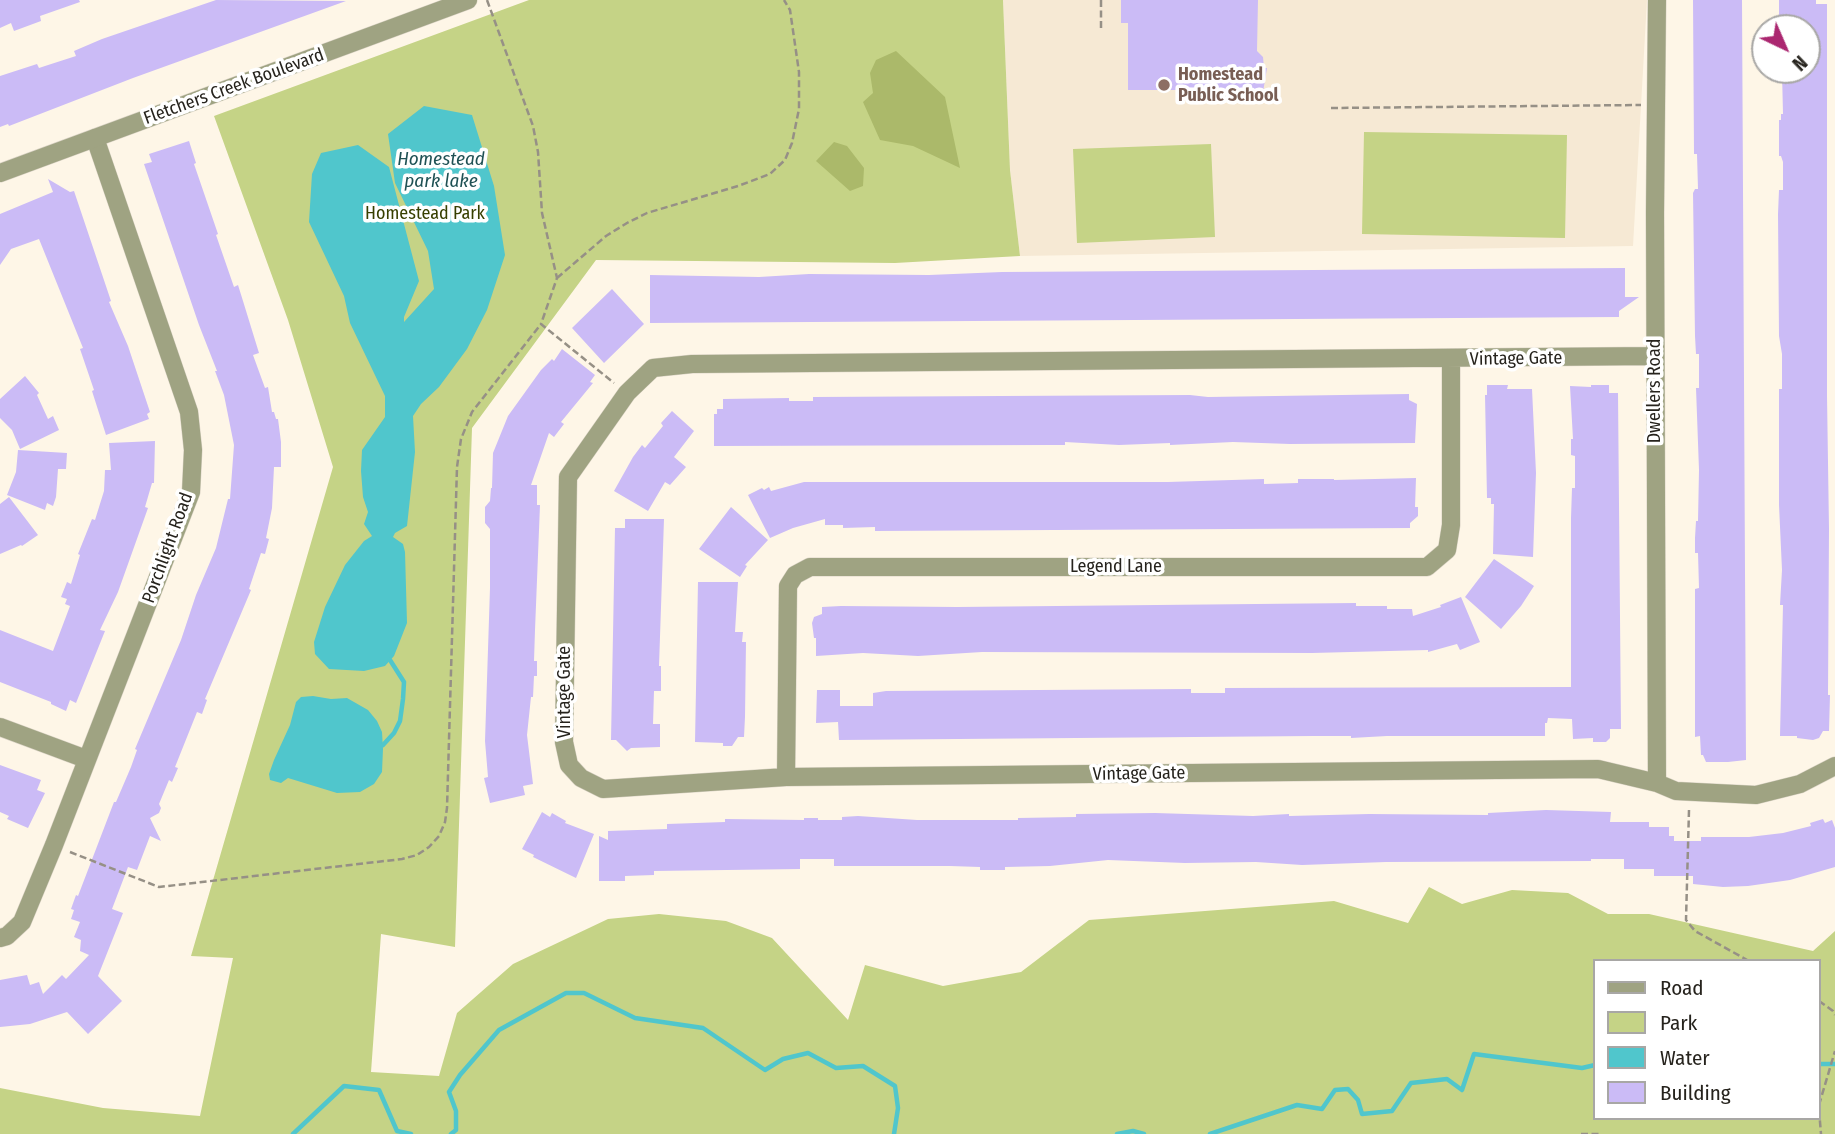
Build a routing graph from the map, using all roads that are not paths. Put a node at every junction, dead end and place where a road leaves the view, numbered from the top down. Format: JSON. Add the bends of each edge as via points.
{"nodes":[{"id":1,"x":468,"y":0,"type":"edge"},
{"id":2,"x":1657,"y":0,"type":"edge"},
{"id":3,"x":95,"y":138,"type":"junction"},
{"id":4,"x":0,"y":173,"type":"edge"},
{"id":5,"x":1655,"y":356,"type":"junction"},
{"id":6,"x":1451,"y":360,"type":"junction"},
{"id":7,"x":0,"y":727,"type":"edge"},
{"id":8,"x":86,"y":759,"type":"junction"},
{"id":9,"x":1835,"y":766,"type":"edge"},
{"id":10,"x":786,"y":777,"type":"junction"},
{"id":11,"x":1657,"y":783,"type":"junction"},
{"id":12,"x":0,"y":938,"type":"edge"}],
"edges":[{"from":1,"to":3,"type":"street","name":"Fletchers Creek Boulevard"},
{"from":2,"to":5,"type":"street","name":"Dwellers Road"},
{"from":3,"to":4,"type":"street","name":"Fletchers Creek Boulevard"},
{"from":3,"to":8,"type":"street","name":"Porchlight Road","via":[[175,367],[189,412],[193,450],[191,492]]},
{"from":5,"to":6,"type":"street","name":"Vintage Gate"},
{"from":5,"to":11,"type":"street","name":"Dwellers Road"},
{"from":6,"to":10,"type":"street","name":"Legend Lane","via":[[1451,524],[1447,550],[1427,567],[810,567],[795,575],[788,586]]},
{"from":6,"to":10,"type":"street","name":"Vintage Gate","via":[[692,364],[653,368],[627,393],[568,477],[564,742],[569,765],[581,778],[603,789]]},
{"from":7,"to":8,"type":"street"},
{"from":8,"to":12,"type":"street","name":"Porchlight Road","via":[[22,922]]},
{"from":9,"to":11,"type":"street","name":"Vintage Gate","via":[[1800,785],[1756,795],[1676,791]]},
{"from":10,"to":11,"type":"street","name":"Vintage Gate","via":[[1598,769]]}]}
